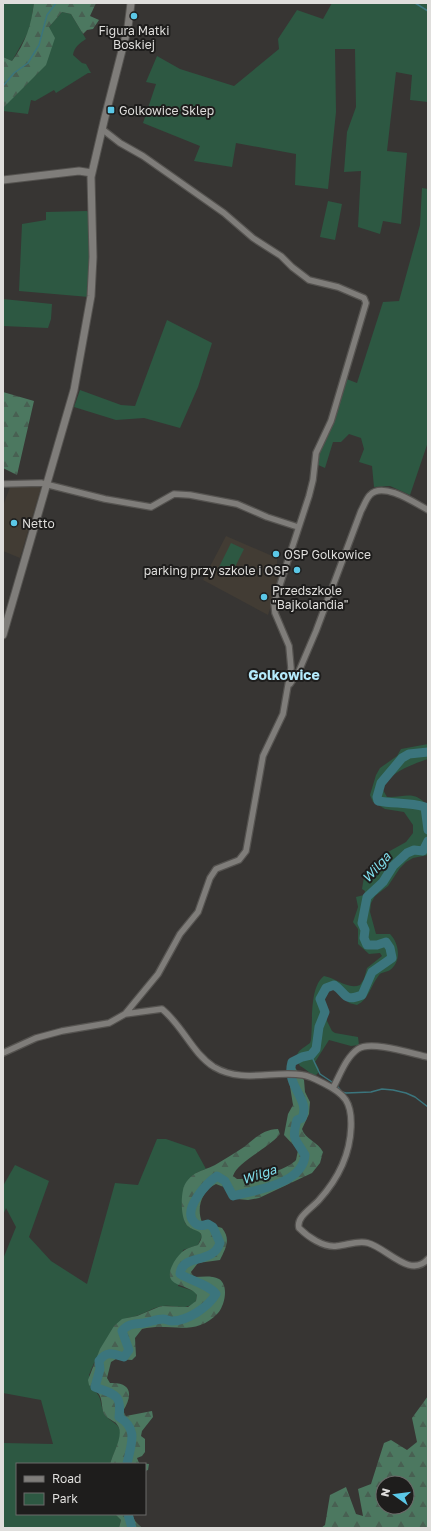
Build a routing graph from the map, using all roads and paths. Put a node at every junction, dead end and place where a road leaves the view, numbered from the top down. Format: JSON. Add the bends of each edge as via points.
{"nodes":[{"id":1,"x":131,"y":3,"type":"edge"},
{"id":2,"x":102,"y":129,"type":"junction"},
{"id":3,"x":92,"y":173,"type":"junction"},
{"id":4,"x":3,"y":180,"type":"edge"},
{"id":5,"x":3,"y":484,"type":"edge"},
{"id":6,"x":47,"y":484,"type":"junction"},
{"id":7,"x":428,"y":510,"type":"edge"},
{"id":8,"x":298,"y":527,"type":"junction"},
{"id":9,"x":3,"y":635,"type":"edge"},
{"id":10,"x":289,"y":686,"type":"junction"},
{"id":11,"x":125,"y":1014,"type":"junction"},
{"id":12,"x":3,"y":1053,"type":"edge"},
{"id":13,"x":428,"y":1057,"type":"edge"},
{"id":14,"x":333,"y":1088,"type":"junction"},
{"id":15,"x":428,"y":1259,"type":"edge"}],
"edges":[{"from":1,"to":2,"type":"street","via":[[128,27]]},
{"from":2,"to":3,"type":"street"},
{"from":2,"to":8,"type":"street","via":[[224,213],[309,280],[338,287],[364,298],[366,303],[331,421],[316,453],[313,480]]},
{"from":3,"to":4,"type":"street","via":[[79,170]]},
{"from":3,"to":6,"type":"street","via":[[93,257],[88,318],[74,390]]},
{"from":5,"to":6,"type":"street"},
{"from":6,"to":8,"type":"street","via":[[105,499],[151,507],[174,494],[190,494],[237,504]]},
{"from":6,"to":9,"type":"street"},
{"from":7,"to":10,"type":"street","via":[[390,490],[379,490],[371,494],[361,511],[299,671]]},
{"from":8,"to":10,"type":"street","via":[[274,603],[289,646]]},
{"from":10,"to":11,"type":"street","via":[[283,714],[263,756],[246,851],[238,860],[216,869],[213,873],[198,912],[180,934],[158,974]]},
{"from":11,"to":12,"type":"street","via":[[108,1024],[36,1038]]},
{"from":11,"to":14,"type":"street","via":[[162,1009],[172,1017],[200,1056],[228,1074],[240,1077],[302,1075]]},
{"from":13,"to":14,"type":"street","via":[[365,1046],[359,1048],[348,1060]]},
{"from":14,"to":15,"type":"street","via":[[347,1100],[350,1107],[350,1143],[330,1187],[300,1220],[299,1228],[327,1246],[367,1242],[407,1265],[423,1264]]}]}
